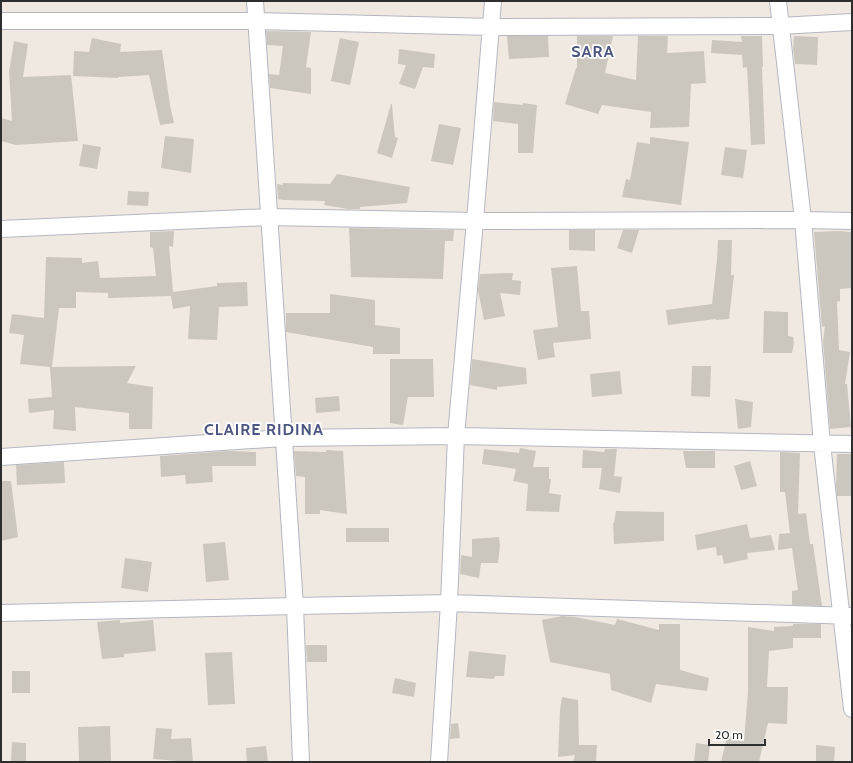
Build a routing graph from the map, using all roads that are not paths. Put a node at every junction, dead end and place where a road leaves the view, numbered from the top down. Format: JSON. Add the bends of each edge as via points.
{"nodes":[{"id":1,"x":255,"y":1,"type":"edge"},
{"id":2,"x":493,"y":1,"type":"edge"},
{"id":3,"x":778,"y":1,"type":"edge"},
{"id":4,"x":1,"y":21,"type":"edge"},
{"id":5,"x":257,"y":21,"type":"junction"},
{"id":6,"x":852,"y":22,"type":"edge"},
{"id":7,"x":780,"y":26,"type":"junction"},
{"id":8,"x":492,"y":27,"type":"junction"},
{"id":9,"x":269,"y":217,"type":"junction"},
{"id":10,"x":804,"y":220,"type":"junction"},
{"id":11,"x":475,"y":221,"type":"junction"},
{"id":12,"x":852,"y":222,"type":"edge"},
{"id":13,"x":1,"y":229,"type":"edge"},
{"id":14,"x":456,"y":436,"type":"junction"},
{"id":15,"x":283,"y":438,"type":"junction"},
{"id":16,"x":822,"y":444,"type":"junction"},
{"id":17,"x":852,"y":444,"type":"edge"},
{"id":18,"x":1,"y":457,"type":"edge"},
{"id":19,"x":448,"y":603,"type":"junction"},
{"id":20,"x":295,"y":606,"type":"junction"},
{"id":21,"x":1,"y":613,"type":"edge"},
{"id":22,"x":847,"y":616,"type":"edge"},
{"id":23,"x":852,"y":709,"type":"edge"},
{"id":24,"x":301,"y":762,"type":"edge"},
{"id":25,"x":439,"y":762,"type":"edge"}],
"edges":[{"from":1,"to":5,"type":"street"},
{"from":2,"to":8,"type":"street"},
{"from":3,"to":7,"type":"street"},
{"from":4,"to":5,"type":"street"},
{"from":5,"to":8,"type":"street"},
{"from":5,"to":9,"type":"street"},
{"from":6,"to":7,"type":"street"},
{"from":7,"to":8,"type":"street"},
{"from":7,"to":10,"type":"street"},
{"from":8,"to":11,"type":"street"},
{"from":9,"to":11,"type":"street"},
{"from":9,"to":13,"type":"street"},
{"from":9,"to":15,"type":"street"},
{"from":10,"to":11,"type":"street"},
{"from":10,"to":12,"type":"street"},
{"from":10,"to":16,"type":"street"},
{"from":11,"to":14,"type":"street"},
{"from":14,"to":15,"type":"street"},
{"from":14,"to":16,"type":"street"},
{"from":14,"to":19,"type":"street"},
{"from":15,"to":18,"type":"street"},
{"from":15,"to":20,"type":"street"},
{"from":16,"to":17,"type":"street"},
{"from":16,"to":22,"type":"street"},
{"from":19,"to":20,"type":"street"},
{"from":19,"to":22,"type":"street"},
{"from":19,"to":25,"type":"street"},
{"from":20,"to":21,"type":"street"},
{"from":20,"to":24,"type":"street"},
{"from":22,"to":23,"type":"street"}]}
